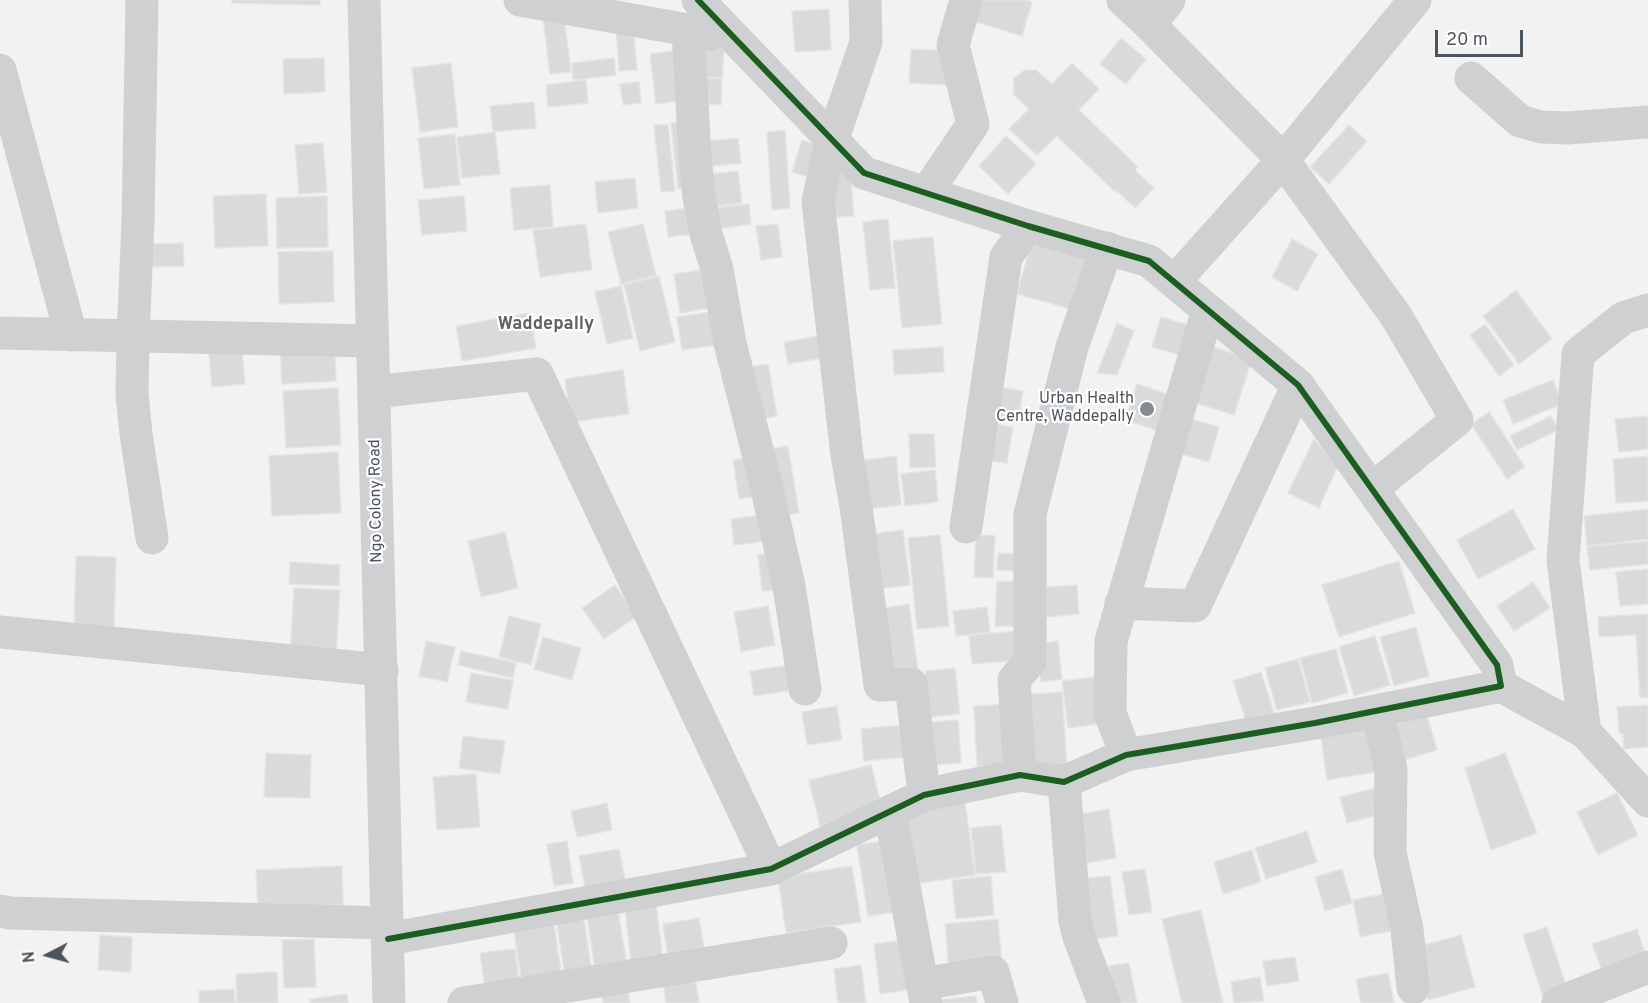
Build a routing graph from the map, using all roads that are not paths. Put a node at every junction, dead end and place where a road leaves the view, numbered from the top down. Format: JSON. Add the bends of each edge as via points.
{"nodes":[{"id":1,"x":142,"y":0,"type":"edge"},
{"id":2,"x":364,"y":0,"type":"edge"},
{"id":3,"x":520,"y":0,"type":"edge"},
{"id":4,"x":865,"y":0,"type":"edge"},
{"id":5,"x":966,"y":0,"type":"edge"},
{"id":6,"x":1123,"y":0,"type":"edge"},
{"id":7,"x":1415,"y":0,"type":"edge"},
{"id":8,"x":1160,"y":12,"type":"edge"},
{"id":9,"x":693,"y":15,"type":"edge"},
{"id":10,"x":0,"y":70,"type":"edge"},
{"id":11,"x":1470,"y":78,"type":"dead end"},
{"id":12,"x":1648,"y":122,"type":"edge"},
{"id":13,"x":833,"y":140,"type":"junction"},
{"id":14,"x":1283,"y":160,"type":"junction"},
{"id":15,"x":927,"y":192,"type":"junction"},
{"id":16,"x":1028,"y":226,"type":"junction"},
{"id":17,"x":1107,"y":248,"type":"junction"},
{"id":18,"x":1174,"y":282,"type":"junction"},
{"id":19,"x":1208,"y":310,"type":"junction"},
{"id":20,"x":1648,"y":310,"type":"edge"},
{"id":21,"x":0,"y":333,"type":"edge"},
{"id":22,"x":71,"y":335,"type":"junction"},
{"id":23,"x":133,"y":336,"type":"junction"},
{"id":24,"x":372,"y":341,"type":"junction"},
{"id":25,"x":1298,"y":385,"type":"junction"},
{"id":26,"x":374,"y":392,"type":"junction"},
{"id":27,"x":1372,"y":489,"type":"junction"},
{"id":28,"x":966,"y":527,"type":"dead end"},
{"id":29,"x":152,"y":538,"type":"dead end"},
{"id":30,"x":1121,"y":603,"type":"junction"},
{"id":31,"x":0,"y":632,"type":"edge"},
{"id":32,"x":382,"y":670,"type":"junction"},
{"id":33,"x":1501,"y":686,"type":"junction"},
{"id":34,"x":805,"y":689,"type":"dead end"},
{"id":35,"x":1377,"y":711,"type":"junction"},
{"id":36,"x":1585,"y":732,"type":"junction"},
{"id":37,"x":1126,"y":755,"type":"junction"},
{"id":38,"x":1020,"y":775,"type":"junction"},
{"id":39,"x":1064,"y":782,"type":"junction"},
{"id":40,"x":924,"y":795,"type":"junction"},
{"id":41,"x":1648,"y":801,"type":"edge"},
{"id":42,"x":890,"y":812,"type":"junction"},
{"id":43,"x":771,"y":868,"type":"junction"},
{"id":44,"x":0,"y":911,"type":"edge"},
{"id":45,"x":388,"y":931,"type":"junction"},
{"id":46,"x":831,"y":943,"type":"dead end"},
{"id":47,"x":1648,"y":967,"type":"edge"},
{"id":48,"x":1413,"y":988,"type":"dead end"},
{"id":49,"x":924,"y":994,"type":"edge"},
{"id":50,"x":389,"y":1003,"type":"edge"},
{"id":51,"x":464,"y":1003,"type":"edge"},
{"id":52,"x":1002,"y":1003,"type":"edge"},
{"id":53,"x":1104,"y":1003,"type":"edge"},
{"id":54,"x":1558,"y":1003,"type":"edge"}],
"edges":[{"from":1,"to":23,"type":"street"},
{"from":2,"to":24,"type":"street","name":"Ngo Colony Road"},
{"from":3,"to":9,"type":"street"},
{"from":4,"to":13,"type":"street","via":[[866,42]]},
{"from":5,"to":15,"type":"street","via":[[953,45],[974,124]]},
{"from":6,"to":8,"type":"street"},
{"from":7,"to":14,"type":"street"},
{"from":8,"to":14,"type":"street"},
{"from":9,"to":13,"type":"street","via":[[734,38]]},
{"from":9,"to":34,"type":"street","via":[[694,144],[699,197],[789,586]]},
{"from":10,"to":22,"type":"street"},
{"from":11,"to":12,"type":"street","via":[[1520,121],[1541,127]]},
{"from":13,"to":15,"type":"street","via":[[864,173]]},
{"from":13,"to":40,"type":"street","via":[[818,202],[847,455],[880,686],[911,684]]},
{"from":14,"to":18,"type":"street"},
{"from":14,"to":27,"type":"street","via":[[1396,316],[1457,420]]},
{"from":15,"to":16,"type":"street"},
{"from":16,"to":17,"type":"street"},
{"from":16,"to":28,"type":"street","via":[[1006,257]]},
{"from":17,"to":18,"type":"street","via":[[1149,261]]},
{"from":17,"to":38,"type":"street","via":[[1072,347],[1030,514],[1030,661],[1014,680]]},
{"from":18,"to":19,"type":"street"},
{"from":19,"to":25,"type":"street"},
{"from":19,"to":30,"type":"street"},
{"from":20,"to":36,"type":"street","via":[[1623,318],[1578,354],[1563,560]]},
{"from":21,"to":22,"type":"street"},
{"from":22,"to":23,"type":"street"},
{"from":23,"to":24,"type":"street"},
{"from":23,"to":29,"type":"street","via":[[132,394]]},
{"from":24,"to":26,"type":"street","name":"Ngo Colony Road"},
{"from":25,"to":27,"type":"street"},
{"from":25,"to":30,"type":"street","via":[[1195,606]]},
{"from":26,"to":32,"type":"street","name":"Ngo Colony Road"},
{"from":26,"to":43,"type":"street","via":[[537,374]]},
{"from":27,"to":33,"type":"street","via":[[1497,665]]},
{"from":30,"to":37,"type":"street","via":[[1111,641],[1110,713]]},
{"from":31,"to":32,"type":"street"},
{"from":32,"to":45,"type":"street","name":"Ngo Colony Road"},
{"from":33,"to":35,"type":"street"},
{"from":33,"to":36,"type":"street"},
{"from":35,"to":37,"type":"street"},
{"from":35,"to":48,"type":"street","via":[[1391,770],[1390,852],[1407,929]]},
{"from":36,"to":41,"type":"street"},
{"from":37,"to":39,"type":"street"},
{"from":38,"to":39,"type":"street"},
{"from":38,"to":40,"type":"street"},
{"from":39,"to":53,"type":"street","via":[[1078,937]]},
{"from":40,"to":42,"type":"street"},
{"from":42,"to":43,"type":"street"},
{"from":42,"to":49,"type":"street"},
{"from":43,"to":45,"type":"street"},
{"from":44,"to":45,"type":"street"},
{"from":45,"to":50,"type":"street","name":"Ngo Colony Road"},
{"from":46,"to":51,"type":"street"},
{"from":47,"to":54,"type":"street"},
{"from":49,"to":52,"type":"street","via":[[993,972]]}]}
